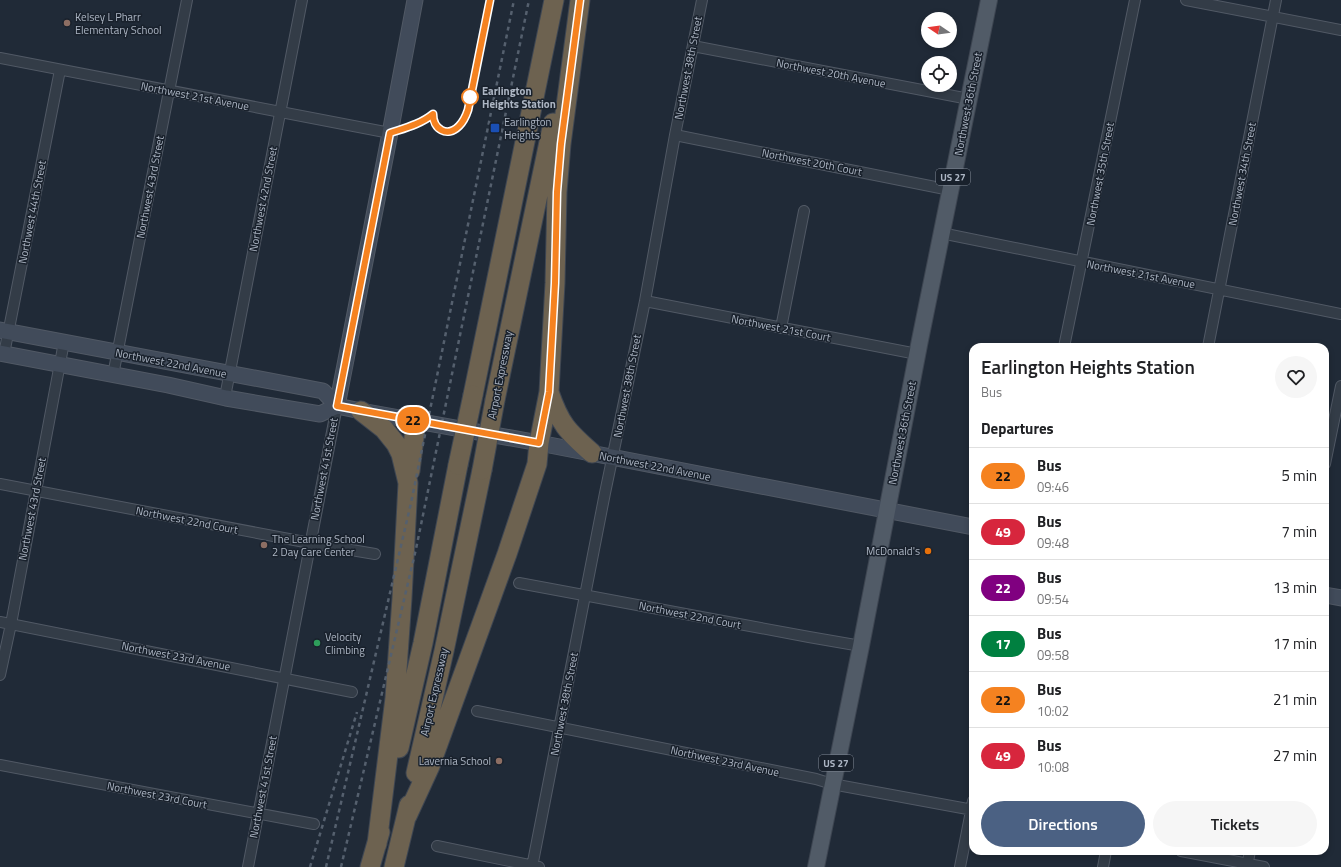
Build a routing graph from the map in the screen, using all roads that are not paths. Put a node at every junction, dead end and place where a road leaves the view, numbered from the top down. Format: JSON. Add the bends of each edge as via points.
{"nodes":[{"id":1,"x":187,"y":0,"type":"edge"},
{"id":2,"x":302,"y":0,"type":"edge"},
{"id":3,"x":415,"y":0,"type":"edge"},
{"id":4,"x":554,"y":0,"type":"edge"},
{"id":5,"x":580,"y":0,"type":"edge"},
{"id":6,"x":702,"y":0,"type":"edge"},
{"id":7,"x":989,"y":0,"type":"edge"},
{"id":8,"x":1135,"y":0,"type":"edge"},
{"id":9,"x":1186,"y":0,"type":"edge"},
{"id":10,"x":1276,"y":0,"type":"edge"},
{"id":11,"x":1272,"y":17,"type":"junction"},
{"id":12,"x":1341,"y":30,"type":"edge"},
{"id":13,"x":693,"y":46,"type":"junction"},
{"id":14,"x":0,"y":58,"type":"edge"},
{"id":15,"x":60,"y":70,"type":"junction"},
{"id":16,"x":169,"y":91,"type":"junction"},
{"id":17,"x":969,"y":100,"type":"junction"},
{"id":18,"x":280,"y":112,"type":"junction"},
{"id":19,"x":390,"y":133,"type":"junction"},
{"id":20,"x":674,"y":135,"type":"junction"},
{"id":21,"x":950,"y":190,"type":"junction"},
{"id":22,"x":804,"y":211,"type":"dead end"},
{"id":23,"x":941,"y":233,"type":"junction"},
{"id":24,"x":1082,"y":262,"type":"junction"},
{"id":25,"x":1220,"y":289,"type":"junction"},
{"id":26,"x":645,"y":301,"type":"junction"},
{"id":27,"x":1341,"y":314,"type":"edge"},
{"id":28,"x":781,"y":328,"type":"junction"},
{"id":29,"x":4,"y":331,"type":"edge"},
{"id":30,"x":64,"y":342,"type":"junction"},
{"id":31,"x":1065,"y":343,"type":"edge"},
{"id":32,"x":1209,"y":343,"type":"edge"},
{"id":33,"x":118,"y":352,"type":"junction"},
{"id":34,"x":2,"y":353,"type":"edge"},
{"id":35,"x":917,"y":354,"type":"junction"},
{"id":36,"x":60,"y":365,"type":"junction"},
{"id":37,"x":229,"y":374,"type":"junction"},
{"id":38,"x":113,"y":375,"type":"junction"},
{"id":39,"x":1341,"y":386,"type":"edge"},
{"id":40,"x":549,"y":392,"type":"junction"},
{"id":41,"x":225,"y":397,"type":"junction"},
{"id":42,"x":337,"y":406,"type":"junction"},
{"id":43,"x":361,"y":411,"type":"junction"},
{"id":44,"x":416,"y":421,"type":"junction"},
{"id":45,"x":539,"y":443,"type":"junction"},
{"id":46,"x":1329,"y":444,"type":"edge"},
{"id":47,"x":592,"y":453,"type":"junction"},
{"id":48,"x":612,"y":458,"type":"junction"},
{"id":49,"x":408,"y":483,"type":"junction"},
{"id":50,"x":0,"y":484,"type":"edge"},
{"id":51,"x":35,"y":491,"type":"junction"},
{"id":52,"x":887,"y":510,"type":"junction"},
{"id":53,"x":969,"y":526,"type":"edge"},
{"id":54,"x":310,"y":543,"type":"junction"},
{"id":55,"x":375,"y":554,"type":"dead end"},
{"id":56,"x":519,"y":583,"type":"dead end"},
{"id":57,"x":586,"y":595,"type":"junction"},
{"id":58,"x":1329,"y":595,"type":"edge"},
{"id":59,"x":1341,"y":598,"type":"edge"},
{"id":60,"x":0,"y":622,"type":"edge"},
{"id":61,"x":11,"y":624,"type":"junction"},
{"id":62,"x":861,"y":646,"type":"junction"},
{"id":63,"x":0,"y":675,"type":"edge"},
{"id":64,"x":284,"y":678,"type":"junction"},
{"id":65,"x":352,"y":692,"type":"dead end"},
{"id":66,"x":477,"y":711,"type":"dead end"},
{"id":67,"x":559,"y":728,"type":"junction"},
{"id":68,"x":0,"y":765,"type":"edge"},
{"id":69,"x":832,"y":784,"type":"junction"},
{"id":70,"x":969,"y":807,"type":"edge"},
{"id":71,"x":258,"y":814,"type":"junction"},
{"id":72,"x":407,"y":816,"type":"junction"},
{"id":73,"x":969,"y":822,"type":"edge"},
{"id":74,"x":314,"y":824,"type":"dead end"},
{"id":75,"x":377,"y":844,"type":"junction"},
{"id":76,"x":438,"y":846,"type":"dead end"},
{"id":77,"x":1105,"y":855,"type":"edge"},
{"id":78,"x":1199,"y":855,"type":"edge"},
{"id":79,"x":1249,"y":855,"type":"edge"},
{"id":80,"x":1248,"y":866,"type":"edge"},
{"id":81,"x":248,"y":867,"type":"edge"},
{"id":82,"x":370,"y":867,"type":"edge"},
{"id":83,"x":394,"y":867,"type":"edge"},
{"id":84,"x":535,"y":867,"type":"edge"},
{"id":85,"x":816,"y":867,"type":"edge"},
{"id":86,"x":960,"y":867,"type":"edge"},
{"id":87,"x":1103,"y":867,"type":"edge"},
{"id":88,"x":1264,"y":867,"type":"edge"}],
"edges":[{"from":1,"to":16,"type":"street","name":"Northwest 43rd Street"},
{"from":2,"to":18,"type":"street","name":"Northwest 42nd Street"},
{"from":3,"to":19,"type":"main road","name":"Northwest 41st Street"},
{"from":4,"to":75,"type":"highway","name":"Airport Expressway","bridge":true,"via":[[423,642]]},
{"from":5,"to":40,"type":"highway","via":[[557,192]]},
{"from":5,"to":72,"type":"highway","name":"Airport Expressway","bridge":true},
{"from":6,"to":13,"type":"street","name":"Northwest 38th Street"},
{"from":7,"to":17,"type":"main road","name":"Northwest 36th Street","number":"US 27"},
{"from":8,"to":24,"type":"street","name":"Northwest 35th Street"},
{"from":9,"to":11,"type":"street"},
{"from":10,"to":11,"type":"street","name":"Northwest 34th Street"},
{"from":11,"to":12,"type":"street"},
{"from":11,"to":25,"type":"street","name":"Northwest 34th Street"},
{"from":13,"to":17,"type":"street","name":"Northwest 20th Avenue"},
{"from":13,"to":20,"type":"street","name":"Northwest 38th Street"},
{"from":14,"to":15,"type":"street","name":"Northwest 21st Avenue"},
{"from":15,"to":16,"type":"street","name":"Northwest 21st Avenue"},
{"from":15,"to":29,"type":"street","name":"Northwest 44th Street"},
{"from":16,"to":18,"type":"street","name":"Northwest 21st Avenue"},
{"from":16,"to":33,"type":"street","name":"Northwest 43rd Street"},
{"from":17,"to":21,"type":"main road","name":"Northwest 36th Street","number":"US 27"},
{"from":18,"to":19,"type":"street","name":"Northwest 21st Avenue"},
{"from":18,"to":37,"type":"street","name":"Northwest 42nd Street"},
{"from":19,"to":42,"type":"main road","name":"Northwest 41st Street"},
{"from":20,"to":21,"type":"street","name":"Northwest 20th Court"},
{"from":20,"to":26,"type":"street","name":"Northwest 38th Street"},
{"from":21,"to":23,"type":"main road","name":"Northwest 36th Street","number":"US 27"},
{"from":22,"to":28,"type":"street"},
{"from":23,"to":24,"type":"street","name":"Northwest 21st Avenue"},
{"from":23,"to":35,"type":"main road","name":"Northwest 36th Street","number":"US 27"},
{"from":24,"to":25,"type":"street","name":"Northwest 21st Avenue"},
{"from":24,"to":31,"type":"street","name":"Northwest 35th Street"},
{"from":25,"to":27,"type":"street","name":"Northwest 21st Avenue"},
{"from":25,"to":32,"type":"street","name":"Northwest 34th Street"},
{"from":26,"to":28,"type":"street","name":"Northwest 21st Court"},
{"from":26,"to":48,"type":"street","name":"Northwest 38th Street"},
{"from":28,"to":35,"type":"street","name":"Northwest 21st Court"},
{"from":29,"to":30,"type":"main road","name":"Northwest 22nd Avenue"},
{"from":29,"to":34,"type":"street","name":"Northwest 44th Street"},
{"from":30,"to":33,"type":"main road","name":"Northwest 22nd Avenue"},
{"from":30,"to":36,"type":"street","name":"Northwest 43rd Street"},
{"from":33,"to":37,"type":"main road","name":"Northwest 22nd Avenue"},
{"from":33,"to":38,"type":"street","name":"Northwest 43rd Street"},
{"from":34,"to":36,"type":"main road","name":"Northwest 22nd Avenue"},
{"from":35,"to":52,"type":"main road","name":"Northwest 36th Street","number":"US 27"},
{"from":36,"to":38,"type":"main road","name":"Northwest 22nd Avenue"},
{"from":36,"to":51,"type":"street","name":"Northwest 43rd Street"},
{"from":37,"to":41,"type":"street","name":"Northwest 42nd Street"},
{"from":37,"to":42,"type":"main road","name":"Northwest 22nd Avenue","via":[[323,391]]},
{"from":38,"to":41,"type":"main road","name":"Northwest 22nd Avenue"},
{"from":39,"to":46,"type":"street"},
{"from":40,"to":45,"type":"highway"},
{"from":40,"to":47,"type":"highway","via":[[562,423]]},
{"from":41,"to":42,"type":"main road","name":"Northwest 22nd Avenue","via":[[320,414]]},
{"from":42,"to":43,"type":"main road","name":"Northwest 22nd Avenue"},
{"from":42,"to":54,"type":"street","name":"Northwest 41st Street"},
{"from":43,"to":44,"type":"main road","name":"Northwest 22nd Avenue"},
{"from":43,"to":49,"type":"highway","via":[[384,429],[396,444],[402,454]]},
{"from":44,"to":45,"type":"main road","name":"Northwest 22nd Avenue"},
{"from":44,"to":49,"type":"highway"},
{"from":45,"to":47,"type":"main road","name":"Northwest 22nd Avenue"},
{"from":45,"to":72,"type":"highway","via":[[537,464],[507,554],[430,766]]},
{"from":47,"to":48,"type":"main road","name":"Northwest 22nd Avenue"},
{"from":48,"to":52,"type":"main road","name":"Northwest 22nd Avenue"},
{"from":48,"to":57,"type":"street","name":"Northwest 38th Street"},
{"from":49,"to":75,"type":"highway","via":[[395,698]]},
{"from":50,"to":51,"type":"street","name":"Northwest 22nd Court"},
{"from":51,"to":54,"type":"street","name":"Northwest 22nd Court"},
{"from":51,"to":61,"type":"street","name":"Northwest 43rd Street"},
{"from":52,"to":53,"type":"main road","name":"Northwest 22nd Avenue"},
{"from":52,"to":62,"type":"main road","name":"Northwest 36th Street","number":"US 27"},
{"from":54,"to":55,"type":"street","name":"Northwest 22nd Court"},
{"from":54,"to":64,"type":"street","name":"Northwest 41st Street"},
{"from":56,"to":57,"type":"street","name":"Northwest 22nd Court"},
{"from":57,"to":62,"type":"street","name":"Northwest 22nd Court"},
{"from":57,"to":67,"type":"street","name":"Northwest 38th Street"},
{"from":58,"to":59,"type":"main road"},
{"from":60,"to":61,"type":"street","name":"Northwest 23rd Avenue"},
{"from":61,"to":63,"type":"street","name":"Northwest 43rd Street"},
{"from":61,"to":64,"type":"street","name":"Northwest 23rd Avenue"},
{"from":62,"to":69,"type":"main road","name":"Northwest 36th Street","number":"US 27"},
{"from":64,"to":65,"type":"street","name":"Northwest 23rd Avenue"},
{"from":64,"to":71,"type":"street","name":"Northwest 41st Street"},
{"from":66,"to":67,"type":"street","name":"Northwest 23rd Avenue"},
{"from":67,"to":69,"type":"street","name":"Northwest 23rd Avenue"},
{"from":67,"to":84,"type":"street","name":"Northwest 38th Street"},
{"from":68,"to":71,"type":"street","name":"Northwest 23rd Court"},
{"from":69,"to":70,"type":"street","name":"Northwest 23rd Avenue"},
{"from":69,"to":85,"type":"main road","name":"Northwest 36th Street","number":"US 27"},
{"from":71,"to":74,"type":"street","name":"Northwest 23rd Court"},
{"from":71,"to":81,"type":"street","name":"Northwest 41st Street"},
{"from":72,"to":83,"type":"highway","name":"Airport Expressway"},
{"from":73,"to":86,"type":"street"},
{"from":75,"to":82,"type":"highway","name":"Airport Expressway"},
{"from":76,"to":84,"type":"street"},
{"from":77,"to":87,"type":"street"},
{"from":78,"to":80,"type":"street"},
{"from":79,"to":80,"type":"street"},
{"from":80,"to":88,"type":"street"}]}
